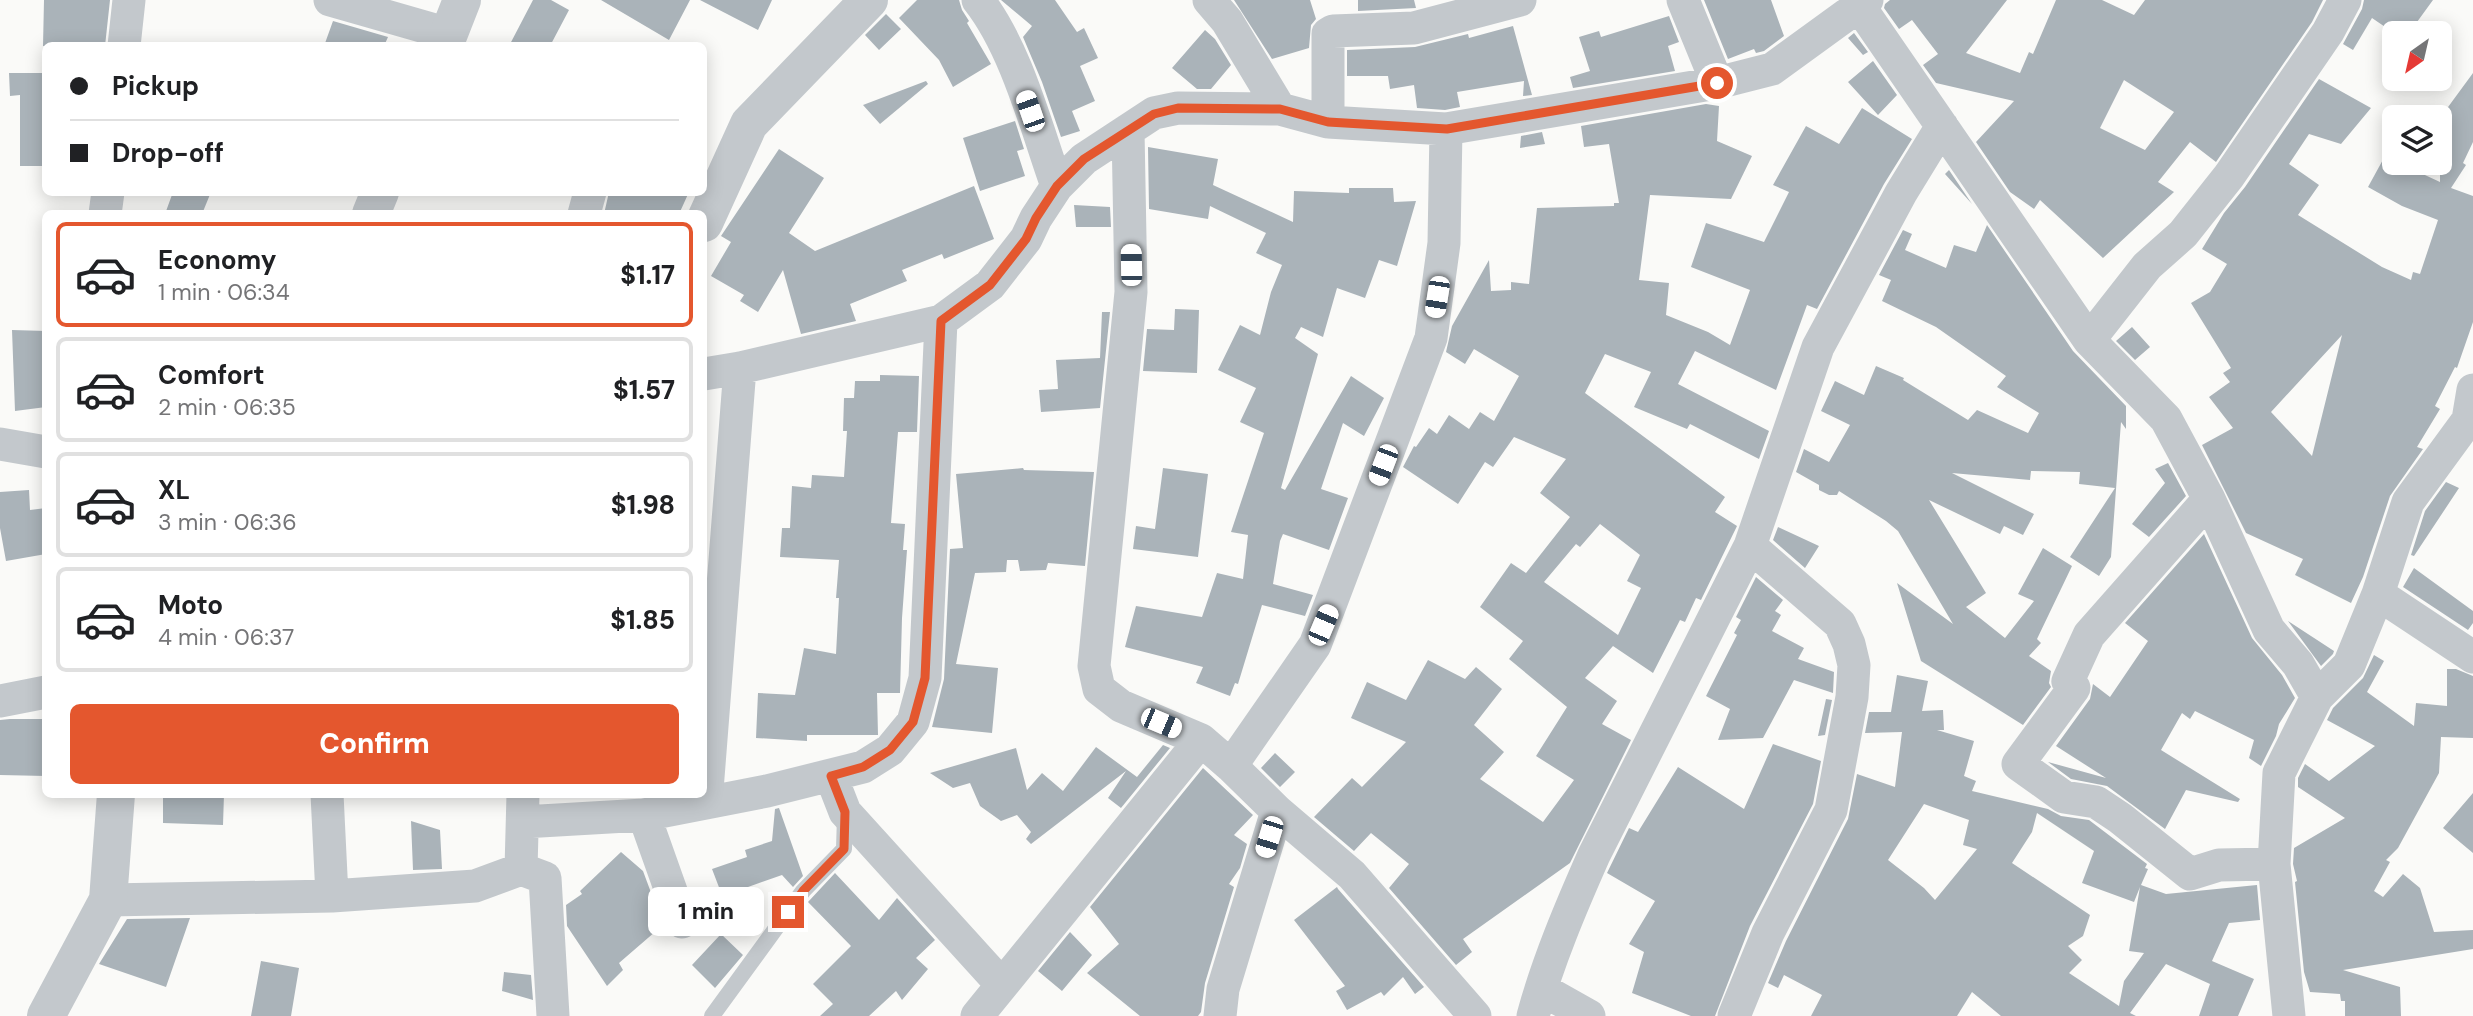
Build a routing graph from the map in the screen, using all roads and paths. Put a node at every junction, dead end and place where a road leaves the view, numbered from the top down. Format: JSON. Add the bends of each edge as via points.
{"nodes":[{"id":1,"x":129,"y":0,"type":"edge"},
{"id":2,"x":330,"y":0,"type":"edge"},
{"id":3,"x":869,"y":0,"type":"edge"},
{"id":4,"x":978,"y":0,"type":"edge"},
{"id":5,"x":1209,"y":0,"type":"edge"},
{"id":6,"x":1520,"y":0,"type":"edge"},
{"id":7,"x":1683,"y":0,"type":"edge"},
{"id":8,"x":2345,"y":0,"type":"edge"},
{"id":9,"x":1861,"y":2,"type":"edge"},
{"id":10,"x":452,"y":27,"type":"edge"},
{"id":11,"x":124,"y":42,"type":"edge"},
{"id":12,"x":1717,"y":83,"type":"junction"},
{"id":13,"x":1280,"y":109,"type":"junction"},
{"id":14,"x":1328,"y":122,"type":"junction"},
{"id":15,"x":1942,"y":126,"type":"junction"},
{"id":16,"x":1447,"y":129,"type":"junction"},
{"id":17,"x":1128,"y":130,"type":"junction"},
{"id":18,"x":1057,"y":186,"type":"junction"},
{"id":19,"x":707,"y":216,"type":"edge"},
{"id":20,"x":941,"y":321,"type":"junction"},
{"id":21,"x":2089,"y":340,"type":"junction"},
{"id":22,"x":740,"y":368,"type":"junction"},
{"id":23,"x":707,"y":374,"type":"edge"},
{"id":24,"x":2471,"y":419,"type":"edge"},
{"id":25,"x":0,"y":444,"type":"edge"},
{"id":26,"x":42,"y":451,"type":"edge"},
{"id":27,"x":2209,"y":499,"type":"junction"},
{"id":28,"x":1750,"y":546,"type":"junction"},
{"id":29,"x":2378,"y":594,"type":"junction"},
{"id":30,"x":2473,"y":657,"type":"edge"},
{"id":31,"x":42,"y":693,"type":"edge"},
{"id":32,"x":2317,"y":697,"type":"junction"},
{"id":33,"x":0,"y":701,"type":"edge"},
{"id":34,"x":1201,"y":740,"type":"junction"},
{"id":35,"x":1231,"y":766,"type":"junction"},
{"id":36,"x":831,"y":776,"type":"junction"},
{"id":37,"x":707,"y":790,"type":"edge"},
{"id":38,"x":116,"y":798,"type":"edge"},
{"id":39,"x":327,"y":798,"type":"edge"},
{"id":40,"x":706,"y":798,"type":"edge"},
{"id":41,"x":706,"y":803,"type":"junction"},
{"id":42,"x":523,"y":808,"type":"edge"},
{"id":43,"x":1277,"y":811,"type":"junction"},
{"id":44,"x":845,"y":812,"type":"junction"},
{"id":45,"x":644,"y":815,"type":"junction"},
{"id":46,"x":2273,"y":864,"type":"junction"},
{"id":47,"x":521,"y":869,"type":"junction"},
{"id":48,"x":332,"y":896,"type":"junction"},
{"id":49,"x":108,"y":900,"type":"junction"},
{"id":50,"x":682,"y":922,"type":"dead end"},
{"id":51,"x":1002,"y":985,"type":"junction"},
{"id":52,"x":1537,"y":1002,"type":"edge"},
{"id":53,"x":46,"y":1016,"type":"edge"},
{"id":54,"x":553,"y":1016,"type":"edge"},
{"id":55,"x":712,"y":1016,"type":"edge"},
{"id":56,"x":977,"y":1016,"type":"edge"},
{"id":57,"x":1220,"y":1016,"type":"edge"},
{"id":58,"x":1475,"y":1016,"type":"edge"},
{"id":59,"x":1589,"y":1016,"type":"edge"},
{"id":60,"x":1734,"y":1016,"type":"edge"},
{"id":61,"x":2289,"y":1016,"type":"edge"}],
"edges":[{"from":1,"to":11,"type":"street"},
{"from":2,"to":10,"type":"street"},
{"from":3,"to":19,"type":"street","via":[[749,124]]},
{"from":4,"to":18,"type":"street","via":[[994,20],[1018,75]]},
{"from":5,"to":13,"type":"street","via":[[1227,21]]},
{"from":6,"to":14,"type":"street","via":[[1415,28],[1333,30],[1328,34]]},
{"from":7,"to":12,"type":"street"},
{"from":8,"to":21,"type":"street","via":[[2229,176],[2183,234],[2147,266]]},
{"from":9,"to":12,"type":"street","via":[[1772,69]]},
{"from":9,"to":15,"type":"street","via":[[1871,26]]},
{"from":12,"to":16,"type":"street"},
{"from":13,"to":14,"type":"street"},
{"from":13,"to":17,"type":"street","via":[[1178,108],[1154,114]]},
{"from":14,"to":16,"type":"street"},
{"from":15,"to":21,"type":"street"},
{"from":15,"to":28,"type":"street","via":[[1818,347]]},
{"from":16,"to":35,"type":"street","via":[[1444,243],[1431,338],[1315,645]]},
{"from":17,"to":18,"type":"street","via":[[1084,159]]},
{"from":17,"to":34,"type":"street","via":[[1131,292],[1094,666],[1099,689],[1121,706]]},
{"from":18,"to":20,"type":"street","via":[[1026,239],[990,285]]},
{"from":20,"to":22,"type":"street"},
{"from":20,"to":36,"type":"street","via":[[925,678],[913,722],[890,750],[863,767]]},
{"from":21,"to":27,"type":"street","via":[[2166,419]]},
{"from":22,"to":23,"type":"street"},
{"from":22,"to":37,"type":"street"},
{"from":24,"to":29,"type":"street","via":[[2408,502]]},
{"from":25,"to":26,"type":"street"},
{"from":27,"to":32,"type":"street","via":[[2269,630],[2298,664]]},
{"from":27,"to":46,"type":"street","via":[[2089,635],[2068,681],[2074,688],[2018,764],[2064,797],[2096,802],[2190,874],[2219,865]]},
{"from":28,"to":52,"type":"street","via":[[1574,899]]},
{"from":28,"to":60,"type":"street","via":[[1839,624],[1854,664],[1831,810],[1769,933]]},
{"from":29,"to":30,"type":"street"},
{"from":29,"to":32,"type":"street","via":[[2350,665]]},
{"from":31,"to":33,"type":"street"},
{"from":32,"to":46,"type":"street","via":[[2278,773]]},
{"from":34,"to":35,"type":"street"},
{"from":34,"to":51,"type":"street"},
{"from":35,"to":43,"type":"street"},
{"from":36,"to":41,"type":"street"},
{"from":36,"to":44,"type":"street"},
{"from":38,"to":49,"type":"street"},
{"from":39,"to":48,"type":"street"},
{"from":40,"to":41,"type":"street"},
{"from":41,"to":45,"type":"street"},
{"from":42,"to":45,"type":"street"},
{"from":42,"to":47,"type":"street"},
{"from":43,"to":57,"type":"street","via":[[1223,989]]},
{"from":43,"to":58,"type":"street","via":[[1352,875]]},
{"from":44,"to":51,"type":"street"},
{"from":44,"to":55,"type":"lane","via":[[844,849],[803,891]]},
{"from":45,"to":50,"type":"street"},
{"from":46,"to":61,"type":"street"},
{"from":47,"to":48,"type":"street","via":[[475,886]]},
{"from":47,"to":54,"type":"street","via":[[545,877]]},
{"from":48,"to":49,"type":"street"},
{"from":49,"to":53,"type":"street"},
{"from":51,"to":56,"type":"street"},
{"from":52,"to":59,"type":"street"}]}
